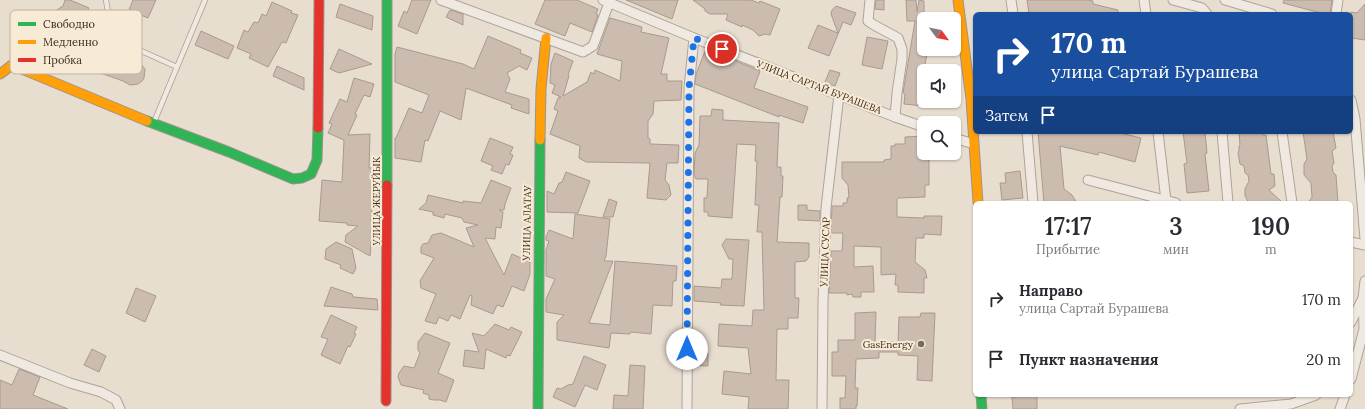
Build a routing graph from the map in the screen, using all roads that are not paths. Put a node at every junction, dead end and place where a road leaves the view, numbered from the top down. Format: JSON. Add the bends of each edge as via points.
{"nodes":[{"id":1,"x":106,"y":0,"type":"edge"},
{"id":2,"x":205,"y":0,"type":"edge"},
{"id":3,"x":319,"y":0,"type":"edge"},
{"id":4,"x":387,"y":0,"type":"edge"},
{"id":5,"x":441,"y":0,"type":"edge"},
{"id":6,"x":870,"y":0,"type":"edge"},
{"id":7,"x":958,"y":0,"type":"edge"},
{"id":8,"x":1011,"y":0,"type":"edge"},
{"id":9,"x":1144,"y":0,"type":"edge"},
{"id":10,"x":1173,"y":0,"type":"edge"},
{"id":11,"x":1225,"y":0,"type":"edge"},
{"id":12,"x":1338,"y":0,"type":"edge"},
{"id":13,"x":606,"y":1,"type":"edge"},
{"id":14,"x":1204,"y":7,"type":"edge"},
{"id":15,"x":108,"y":10,"type":"edge"},
{"id":16,"x":1013,"y":12,"type":"edge"},
{"id":17,"x":1146,"y":12,"type":"edge"},
{"id":18,"x":1264,"y":12,"type":"edge"},
{"id":19,"x":1336,"y":12,"type":"edge"},
{"id":20,"x":546,"y":38,"type":"junction"},
{"id":21,"x":694,"y":38,"type":"junction"},
{"id":22,"x":142,"y":51,"type":"edge"},
{"id":23,"x":10,"y":66,"type":"edge"},
{"id":24,"x":177,"y":67,"type":"junction"},
{"id":25,"x":0,"y":74,"type":"edge"},
{"id":26,"x":32,"y":74,"type":"edge"},
{"id":27,"x":839,"y":95,"type":"junction"},
{"id":28,"x":1353,"y":110,"type":"edge"},
{"id":29,"x":896,"y":117,"type":"junction"},
{"id":30,"x":973,"y":122,"type":"edge"},
{"id":31,"x":153,"y":124,"type":"junction"},
{"id":32,"x":917,"y":124,"type":"edge"},
{"id":33,"x":974,"y":134,"type":"edge"},
{"id":34,"x":1027,"y":134,"type":"edge"},
{"id":35,"x":1158,"y":134,"type":"edge"},
{"id":36,"x":1222,"y":134,"type":"edge"},
{"id":37,"x":1282,"y":134,"type":"edge"},
{"id":38,"x":961,"y":140,"type":"edge"},
{"id":39,"x":974,"y":144,"type":"junction"},
{"id":40,"x":1088,"y":180,"type":"dead end"},
{"id":41,"x":978,"y":201,"type":"edge"},
{"id":42,"x":1033,"y":201,"type":"edge"},
{"id":43,"x":1166,"y":201,"type":"joint"},
{"id":44,"x":1228,"y":201,"type":"edge"},
{"id":45,"x":1292,"y":201,"type":"edge"},
{"id":46,"x":1365,"y":239,"type":"edge"},
{"id":47,"x":1353,"y":242,"type":"edge"},
{"id":48,"x":1365,"y":245,"type":"edge"},
{"id":49,"x":1365,"y":281,"type":"edge"},
{"id":50,"x":1363,"y":298,"type":"junction"},
{"id":51,"x":1353,"y":318,"type":"edge"},
{"id":52,"x":0,"y":355,"type":"edge"},
{"id":53,"x":1353,"y":368,"type":"edge"},
{"id":54,"x":981,"y":397,"type":"edge"},
{"id":55,"x":1311,"y":397,"type":"edge"},
{"id":56,"x":1344,"y":397,"type":"edge"},
{"id":57,"x":386,"y":401,"type":"dead end"},
{"id":58,"x":1288,"y":407,"type":"edge"},
{"id":59,"x":120,"y":409,"type":"edge"},
{"id":60,"x":538,"y":409,"type":"edge"},
{"id":61,"x":687,"y":409,"type":"edge"},
{"id":62,"x":822,"y":409,"type":"edge"},
{"id":63,"x":982,"y":409,"type":"edge"},
{"id":64,"x":1240,"y":409,"type":"edge"},
{"id":65,"x":1340,"y":409,"type":"edge"}],
"edges":[{"from":1,"to":15,"type":"lane"},
{"from":2,"to":24,"type":"lane"},
{"from":3,"to":31,"type":"street","via":[[317,160],[311,174],[293,179]]},
{"from":4,"to":57,"type":"street","name":"УЛИЦА ЖЕРУЙЫК"},
{"from":5,"to":20,"type":"street"},
{"from":6,"to":29,"type":"street","via":[[868,21],[898,38],[902,49]]},
{"from":7,"to":30,"type":"street"},
{"from":8,"to":16,"type":"street"},
{"from":9,"to":17,"type":"street"},
{"from":10,"to":14,"type":"street"},
{"from":11,"to":18,"type":"street"},
{"from":12,"to":19,"type":"street"},
{"from":13,"to":20,"type":"street","via":[[593,46],[586,51]]},
{"from":13,"to":21,"type":"street","name":"УЛИЦА САРТАЙ БУРАШЕВА"},
{"from":20,"to":60,"type":"street","name":"УЛИЦА АЛАТАУ","via":[[543,60],[537,269]]},
{"from":21,"to":27,"type":"street","name":"УЛИЦА САРТАЙ БУРАШЕВА"},
{"from":21,"to":61,"type":"street","via":[[689,88]]},
{"from":22,"to":24,"type":"lane"},
{"from":23,"to":25,"type":"street"},
{"from":24,"to":31,"type":"lane"},
{"from":26,"to":31,"type":"street"},
{"from":27,"to":29,"type":"street","name":"УЛИЦА САРТАЙ БУРАШЕВА"},
{"from":27,"to":62,"type":"street","name":"УЛИЦА СУСАР","via":[[826,208]]},
{"from":28,"to":46,"type":"street"},
{"from":29,"to":32,"type":"street","name":"УЛИЦА САРТАЙ БУРАШЕВА"},
{"from":33,"to":39,"type":"street"},
{"from":34,"to":42,"type":"street"},
{"from":35,"to":43,"type":"street"},
{"from":36,"to":44,"type":"street"},
{"from":37,"to":45,"type":"street"},
{"from":38,"to":39,"type":"street"},
{"from":39,"to":41,"type":"street"},
{"from":40,"to":43,"type":"street"},
{"from":47,"to":48,"type":"street"},
{"from":49,"to":50,"type":"street"},
{"from":50,"to":51,"type":"street"},
{"from":50,"to":53,"type":"street","via":[[1364,329]]},
{"from":52,"to":59,"type":"street","via":[[70,383],[101,392],[116,400]]},
{"from":54,"to":63,"type":"street"},
{"from":55,"to":58,"type":"street"},
{"from":56,"to":65,"type":"street"},
{"from":58,"to":64,"type":"street"}]}
